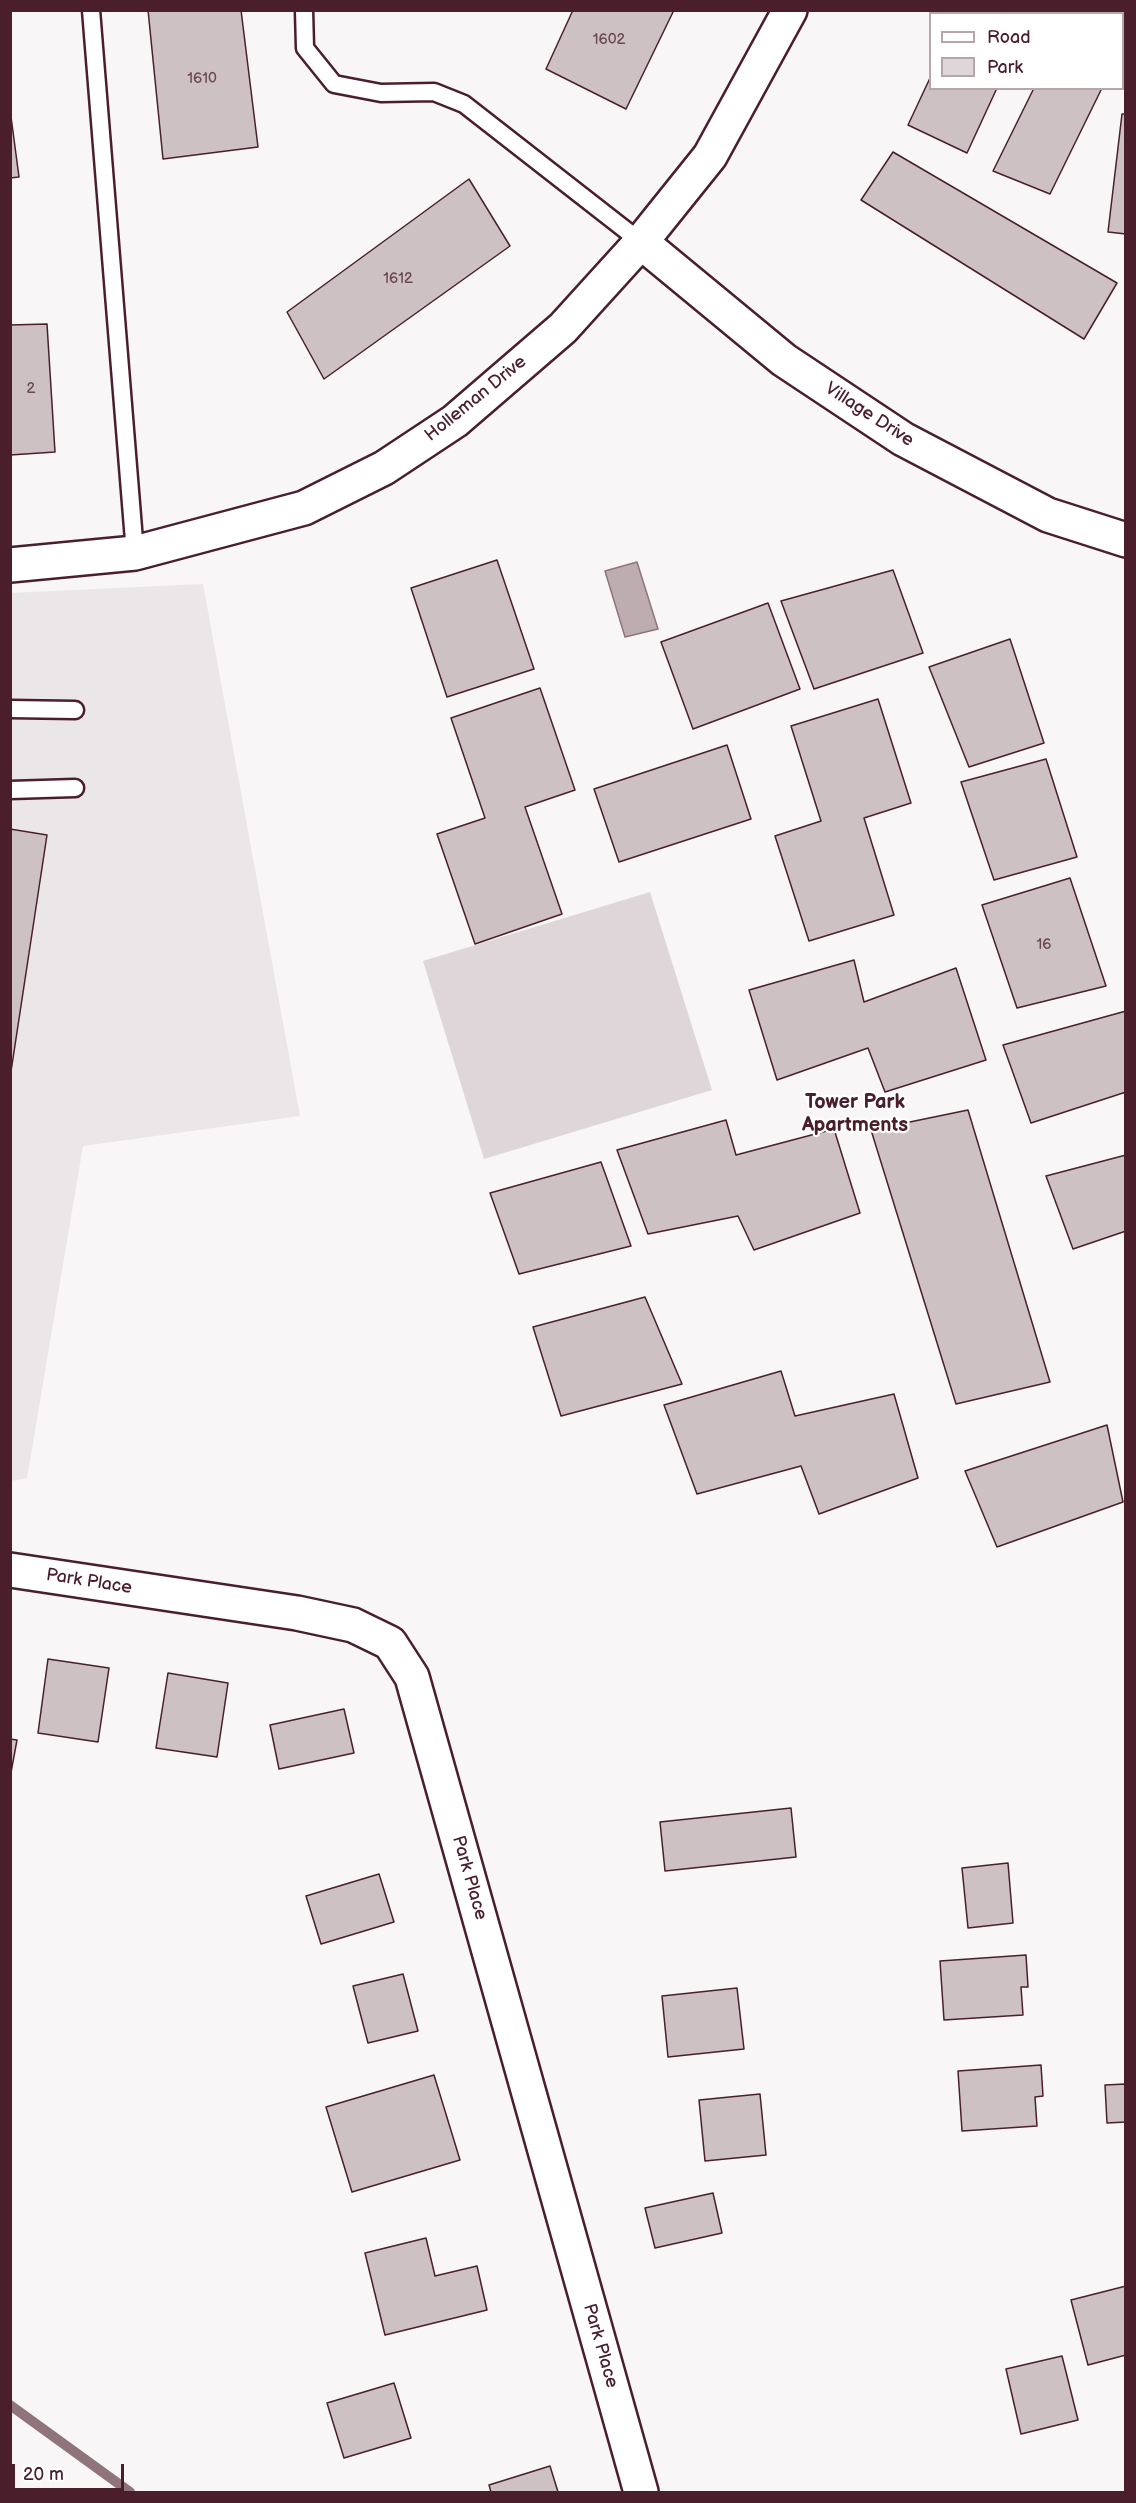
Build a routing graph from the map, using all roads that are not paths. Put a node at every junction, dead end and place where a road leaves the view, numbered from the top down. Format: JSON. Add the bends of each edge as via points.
{"nodes":[{"id":1,"x":91,"y":10,"type":"edge"},
{"id":2,"x":304,"y":10,"type":"edge"},
{"id":3,"x":790,"y":10,"type":"edge"},
{"id":4,"x":641,"y":242,"type":"junction"},
{"id":5,"x":1125,"y":540,"type":"edge"},
{"id":6,"x":135,"y":553,"type":"junction"},
{"id":7,"x":10,"y":565,"type":"edge"},
{"id":8,"x":10,"y":709,"type":"edge"},
{"id":9,"x":75,"y":710,"type":"dead end"},
{"id":10,"x":75,"y":788,"type":"dead end"},
{"id":11,"x":10,"y":790,"type":"edge"},
{"id":12,"x":10,"y":1570,"type":"edge"},
{"id":13,"x":641,"y":2493,"type":"edge"}],
"edges":[{"from":1,"to":6,"type":"lane"},
{"from":2,"to":4,"type":"lane","via":[[305,48],[334,84],[381,93],[434,92],[464,104]]},
{"from":3,"to":4,"type":"street","name":"Holleman Drive","via":[[710,156]]},
{"from":4,"to":5,"type":"street","name":"Village Drive","via":[[784,360],[903,440],[1048,515]]},
{"from":4,"to":6,"type":"street","name":"Holleman Drive","via":[[563,328],[455,421],[384,468],[304,508]]},
{"from":6,"to":7,"type":"street","name":"Holleman Drive"},
{"from":8,"to":9,"type":"lane"},
{"from":10,"to":11,"type":"lane"},
{"from":12,"to":13,"type":"street","name":"Park Place","via":[[297,1613],[353,1625],[390,1643],[412,1677]]}]}
